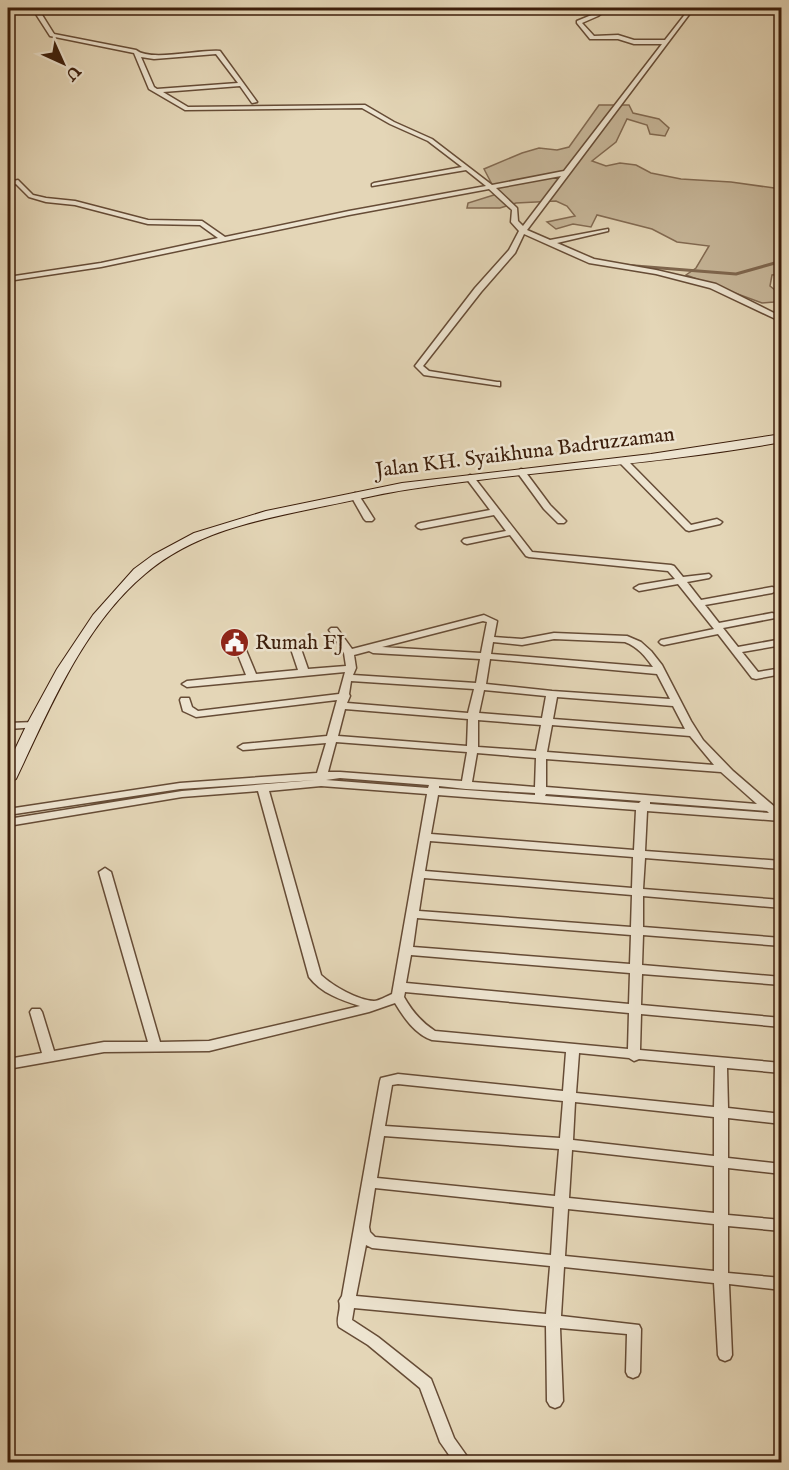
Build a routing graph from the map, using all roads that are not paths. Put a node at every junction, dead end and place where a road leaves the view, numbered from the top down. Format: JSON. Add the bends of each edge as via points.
{"nodes":[{"id":1,"x":8,"y":8,"type":"edge"},
{"id":2,"x":19,"y":8,"type":"edge"},
{"id":3,"x":57,"y":8,"type":"edge"},
{"id":4,"x":602,"y":8,"type":"edge"},
{"id":5,"x":692,"y":8,"type":"edge"},
{"id":6,"x":34,"y":9,"type":"edge"},
{"id":7,"x":667,"y":42,"type":"junction"},
{"id":8,"x":139,"y":55,"type":"junction"},
{"id":9,"x":242,"y":84,"type":"junction"},
{"id":10,"x":155,"y":91,"type":"junction"},
{"id":11,"x":272,"y":100,"type":"dead end"},
{"id":12,"x":254,"y":102,"type":"junction"},
{"id":13,"x":239,"y":108,"type":"junction"},
{"id":14,"x":467,"y":168,"type":"junction"},
{"id":15,"x":567,"y":173,"type":"junction"},
{"id":16,"x":8,"y":184,"type":"edge"},
{"id":17,"x":374,"y":185,"type":"dead end"},
{"id":18,"x":491,"y":188,"type":"junction"},
{"id":19,"x":606,"y":230,"type":"dead end"},
{"id":20,"x":524,"y":231,"type":"junction"},
{"id":21,"x":223,"y":239,"type":"junction"},
{"id":22,"x":550,"y":242,"type":"junction"},
{"id":23,"x":8,"y":279,"type":"edge"},
{"id":24,"x":782,"y":320,"type":"edge"},
{"id":25,"x":497,"y":384,"type":"dead end"},
{"id":26,"x":782,"y":438,"type":"edge"},
{"id":27,"x":624,"y":462,"type":"junction"},
{"id":28,"x":521,"y":472,"type":"junction"},
{"id":29,"x":470,"y":478,"type":"junction"},
{"id":30,"x":355,"y":496,"type":"junction"},
{"id":31,"x":496,"y":512,"type":"junction"},
{"id":32,"x":369,"y":519,"type":"dead end"},
{"id":33,"x":561,"y":521,"type":"dead end"},
{"id":34,"x":717,"y":522,"type":"dead end"},
{"id":35,"x":421,"y":526,"type":"dead end"},
{"id":36,"x":513,"y":532,"type":"junction"},
{"id":37,"x":467,"y":541,"type":"dead end"},
{"id":38,"x":706,"y":576,"type":"dead end"},
{"id":39,"x":681,"y":580,"type":"junction"},
{"id":40,"x":639,"y":588,"type":"dead end"},
{"id":41,"x":772,"y":590,"type":"dead end"},
{"id":42,"x":699,"y":603,"type":"junction"},
{"id":43,"x":772,"y":616,"type":"dead end"},
{"id":44,"x":719,"y":629,"type":"junction"},
{"id":45,"x":334,"y":630,"type":"dead end"},
{"id":46,"x":488,"y":639,"type":"junction"},
{"id":47,"x":664,"y":642,"type":"dead end"},
{"id":48,"x":782,"y":642,"type":"edge"},
{"id":49,"x":294,"y":644,"type":"dead end"},
{"id":50,"x":241,"y":650,"type":"dead end"},
{"id":51,"x":360,"y":650,"type":"junction"},
{"id":52,"x":736,"y":650,"type":"junction"},
{"id":53,"x":349,"y":653,"type":"junction"},
{"id":54,"x":485,"y":656,"type":"junction"},
{"id":55,"x":351,"y":668,"type":"junction"},
{"id":56,"x":660,"y":671,"type":"junction"},
{"id":57,"x":782,"y":671,"type":"edge"},
{"id":58,"x":304,"y":672,"type":"junction"},
{"id":59,"x":252,"y":676,"type":"junction"},
{"id":60,"x":347,"y":678,"type":"junction"},
{"id":61,"x":187,"y":684,"type":"dead end"},
{"id":62,"x":480,"y":686,"type":"junction"},
{"id":63,"x":552,"y":694,"type":"junction"},
{"id":64,"x":185,"y":700,"type":"dead end"},
{"id":65,"x":343,"y":701,"type":"junction"},
{"id":66,"x":676,"y":703,"type":"junction"},
{"id":67,"x":473,"y":715,"type":"junction"},
{"id":68,"x":547,"y":722,"type":"junction"},
{"id":69,"x":35,"y":724,"type":"junction"},
{"id":70,"x":8,"y":726,"type":"edge"},
{"id":71,"x":692,"y":733,"type":"junction"},
{"id":72,"x":333,"y":739,"type":"junction"},
{"id":73,"x":243,"y":747,"type":"dead end"},
{"id":74,"x":472,"y":750,"type":"junction"},
{"id":75,"x":541,"y":755,"type":"junction"},
{"id":76,"x":726,"y":769,"type":"junction"},
{"id":77,"x":8,"y":779,"type":"edge"},
{"id":78,"x":321,"y":779,"type":"junction"},
{"id":79,"x":466,"y":786,"type":"junction"},
{"id":80,"x":434,"y":787,"type":"junction"},
{"id":81,"x":262,"y":789,"type":"junction"},
{"id":82,"x":540,"y":796,"type":"junction"},
{"id":83,"x":644,"y":804,"type":"junction"},
{"id":84,"x":770,"y":808,"type":"junction"},
{"id":85,"x":8,"y":812,"type":"edge"},
{"id":86,"x":781,"y":818,"type":"edge"},
{"id":87,"x":8,"y":823,"type":"edge"},
{"id":88,"x":425,"y":837,"type":"junction"},
{"id":89,"x":640,"y":854,"type":"junction"},
{"id":90,"x":782,"y":865,"type":"edge"},
{"id":91,"x":105,"y":872,"type":"dead end"},
{"id":92,"x":419,"y":874,"type":"junction"},
{"id":93,"x":637,"y":893,"type":"junction"},
{"id":94,"x":782,"y":904,"type":"edge"},
{"id":95,"x":412,"y":914,"type":"junction"},
{"id":96,"x":636,"y":930,"type":"junction"},
{"id":97,"x":782,"y":942,"type":"edge"},
{"id":98,"x":405,"y":950,"type":"junction"},
{"id":99,"x":636,"y":968,"type":"junction"},
{"id":100,"x":782,"y":981,"type":"edge"},
{"id":101,"x":399,"y":992,"type":"junction"},
{"id":102,"x":375,"y":1006,"type":"junction"},
{"id":103,"x":634,"y":1010,"type":"junction"},
{"id":104,"x":36,"y":1012,"type":"dead end"},
{"id":105,"x":782,"y":1023,"type":"edge"},
{"id":106,"x":155,"y":1046,"type":"junction"},
{"id":107,"x":573,"y":1047,"type":"junction"},
{"id":108,"x":49,"y":1056,"type":"junction"},
{"id":109,"x":634,"y":1056,"type":"junction"},
{"id":110,"x":721,"y":1063,"type":"junction"},
{"id":111,"x":8,"y":1064,"type":"edge"},
{"id":112,"x":782,"y":1068,"type":"edge"},
{"id":113,"x":570,"y":1096,"type":"junction"},
{"id":114,"x":721,"y":1114,"type":"junction"},
{"id":115,"x":782,"y":1119,"type":"edge"},
{"id":116,"x":377,"y":1130,"type":"junction"},
{"id":117,"x":566,"y":1144,"type":"junction"},
{"id":118,"x":722,"y":1162,"type":"junction"},
{"id":119,"x":782,"y":1169,"type":"edge"},
{"id":120,"x":369,"y":1182,"type":"junction"},
{"id":121,"x":561,"y":1201,"type":"junction"},
{"id":122,"x":722,"y":1221,"type":"junction"},
{"id":123,"x":782,"y":1226,"type":"edge"},
{"id":124,"x":362,"y":1227,"type":"junction"},
{"id":125,"x":557,"y":1261,"type":"junction"},
{"id":126,"x":721,"y":1277,"type":"junction"},
{"id":127,"x":782,"y":1284,"type":"edge"},
{"id":128,"x":346,"y":1301,"type":"junction"},
{"id":129,"x":553,"y":1321,"type":"junction"},
{"id":130,"x":725,"y":1355,"type":"dead end"},
{"id":131,"x":633,"y":1372,"type":"dead end"},
{"id":132,"x":555,"y":1401,"type":"dead end"},
{"id":133,"x":463,"y":1462,"type":"edge"}],
"edges":[{"from":1,"to":2,"type":"street"},
{"from":3,"to":6,"type":"street"},
{"from":4,"to":7,"type":"street","via":[[597,15],[579,22],[594,39]]},
{"from":5,"to":7,"type":"street"},
{"from":6,"to":8,"type":"street","via":[[52,35],[121,47]]},
{"from":7,"to":15,"type":"street"},
{"from":8,"to":9,"type":"street","via":[[218,52]]},
{"from":8,"to":10,"type":"street","via":[[148,84]]},
{"from":9,"to":10,"type":"street"},
{"from":9,"to":12,"type":"street"},
{"from":10,"to":13,"type":"street","via":[[187,109]]},
{"from":11,"to":12,"type":"street"},
{"from":12,"to":13,"type":"street"},
{"from":13,"to":14,"type":"street","via":[[363,106],[426,137]]},
{"from":14,"to":17,"type":"street"},
{"from":14,"to":18,"type":"street"},
{"from":15,"to":18,"type":"street"},
{"from":15,"to":20,"type":"street"},
{"from":16,"to":21,"type":"street","via":[[18,182],[31,196],[148,222],[202,223]]},
{"from":18,"to":20,"type":"street","via":[[515,209],[514,222]]},
{"from":18,"to":21,"type":"street"},
{"from":19,"to":22,"type":"street"},
{"from":20,"to":22,"type":"street"},
{"from":20,"to":25,"type":"street","via":[[419,366],[427,373]]},
{"from":21,"to":23,"type":"street","via":[[101,265]]},
{"from":22,"to":24,"type":"street","via":[[604,265],[656,272],[712,286]]},
{"from":26,"to":27,"type":"main road","name":"Jalan KH. Syaikhuna Badruzzaman"},
{"from":27,"to":28,"type":"main road","name":"Jalan KH. Syaikhuna Badruzzaman"},
{"from":27,"to":34,"type":"street","via":[[688,528]]},
{"from":28,"to":29,"type":"main road","name":"Jalan KH. Syaikhuna Badruzzaman"},
{"from":28,"to":33,"type":"street"},
{"from":29,"to":30,"type":"main road","name":"Jalan KH. Syaikhuna Badruzzaman"},
{"from":29,"to":31,"type":"street"},
{"from":30,"to":32,"type":"street"},
{"from":30,"to":69,"type":"main road","name":"Jalan KH. Syaikhuna Badruzzaman","via":[[224,526],[159,557],[117,594],[80,640]]},
{"from":31,"to":35,"type":"street"},
{"from":31,"to":36,"type":"street"},
{"from":36,"to":37,"type":"street"},
{"from":36,"to":39,"type":"street","via":[[529,554],[671,568]]},
{"from":38,"to":39,"type":"street"},
{"from":39,"to":40,"type":"street"},
{"from":39,"to":42,"type":"street"},
{"from":41,"to":42,"type":"street"},
{"from":42,"to":44,"type":"street"},
{"from":43,"to":44,"type":"street"},
{"from":44,"to":47,"type":"street"},
{"from":44,"to":52,"type":"street"},
{"from":45,"to":53,"type":"street"},
{"from":46,"to":51,"type":"street","via":[[492,621],[484,618]]},
{"from":46,"to":54,"type":"street"},
{"from":46,"to":56,"type":"street","via":[[627,639],[640,644]]},
{"from":48,"to":52,"type":"street"},
{"from":49,"to":58,"type":"street"},
{"from":50,"to":59,"type":"street"},
{"from":51,"to":53,"type":"street"},
{"from":51,"to":54,"type":"street"},
{"from":52,"to":57,"type":"street","via":[[756,676]]},
{"from":53,"to":55,"type":"street"},
{"from":54,"to":56,"type":"street"},
{"from":54,"to":62,"type":"street"},
{"from":55,"to":58,"type":"street"},
{"from":55,"to":60,"type":"street"},
{"from":56,"to":66,"type":"street"},
{"from":58,"to":59,"type":"street"},
{"from":59,"to":61,"type":"street"},
{"from":60,"to":62,"type":"street"},
{"from":60,"to":65,"type":"street"},
{"from":62,"to":63,"type":"street"},
{"from":62,"to":67,"type":"street"},
{"from":63,"to":66,"type":"street"},
{"from":63,"to":68,"type":"street"},
{"from":64,"to":65,"type":"street","via":[[187,709],[196,714]]},
{"from":65,"to":67,"type":"street"},
{"from":65,"to":72,"type":"street"},
{"from":66,"to":71,"type":"street"},
{"from":67,"to":68,"type":"street"},
{"from":67,"to":74,"type":"street"},
{"from":68,"to":71,"type":"street"},
{"from":68,"to":75,"type":"street"},
{"from":69,"to":70,"type":"street"},
{"from":69,"to":77,"type":"main road","name":"Jalan KH. Syaikhuna Badruzzaman"},
{"from":71,"to":76,"type":"street"},
{"from":72,"to":73,"type":"street"},
{"from":72,"to":74,"type":"street"},
{"from":72,"to":78,"type":"street"},
{"from":74,"to":75,"type":"street"},
{"from":74,"to":79,"type":"street"},
{"from":75,"to":76,"type":"street"},
{"from":75,"to":82,"type":"street"},
{"from":76,"to":84,"type":"street"},
{"from":78,"to":80,"type":"street"},
{"from":78,"to":81,"type":"street"},
{"from":78,"to":85,"type":"street","via":[[153,790]]},
{"from":79,"to":80,"type":"street"},
{"from":79,"to":82,"type":"street"},
{"from":80,"to":82,"type":"street"},
{"from":80,"to":88,"type":"street"},
{"from":81,"to":87,"type":"street","via":[[182,794]]},
{"from":81,"to":102,"type":"street","via":[[315,977],[343,997]]},
{"from":82,"to":83,"type":"street"},
{"from":83,"to":84,"type":"street"},
{"from":83,"to":86,"type":"street"},
{"from":83,"to":89,"type":"street"},
{"from":84,"to":86,"type":"street"},
{"from":88,"to":89,"type":"street"},
{"from":88,"to":92,"type":"street"},
{"from":89,"to":90,"type":"street"},
{"from":89,"to":93,"type":"street"},
{"from":91,"to":106,"type":"street"},
{"from":92,"to":93,"type":"street"},
{"from":92,"to":95,"type":"street"},
{"from":93,"to":94,"type":"street"},
{"from":93,"to":96,"type":"street"},
{"from":95,"to":96,"type":"street"},
{"from":95,"to":98,"type":"street"},
{"from":96,"to":97,"type":"street"},
{"from":96,"to":99,"type":"street"},
{"from":98,"to":99,"type":"street"},
{"from":98,"to":101,"type":"street"},
{"from":99,"to":100,"type":"street"},
{"from":99,"to":103,"type":"street"},
{"from":101,"to":102,"type":"street"},
{"from":101,"to":103,"type":"street"},
{"from":101,"to":107,"type":"street","via":[[411,1018],[432,1035]]},
{"from":102,"to":106,"type":"street","via":[[254,1038],[209,1046]]},
{"from":103,"to":105,"type":"street"},
{"from":103,"to":109,"type":"street"},
{"from":104,"to":108,"type":"street"},
{"from":106,"to":108,"type":"street","via":[[104,1047]]},
{"from":107,"to":109,"type":"street"},
{"from":107,"to":113,"type":"street"},
{"from":108,"to":111,"type":"street"},
{"from":109,"to":110,"type":"street"},
{"from":110,"to":112,"type":"street"},
{"from":110,"to":114,"type":"street"},
{"from":113,"to":114,"type":"street"},
{"from":113,"to":116,"type":"street","via":[[386,1081]]},
{"from":113,"to":117,"type":"street"},
{"from":114,"to":115,"type":"street"},
{"from":114,"to":118,"type":"street"},
{"from":116,"to":117,"type":"street"},
{"from":116,"to":120,"type":"street"},
{"from":117,"to":118,"type":"street"},
{"from":117,"to":121,"type":"street"},
{"from":118,"to":119,"type":"street"},
{"from":118,"to":122,"type":"street"},
{"from":120,"to":121,"type":"street"},
{"from":120,"to":124,"type":"street"},
{"from":121,"to":122,"type":"street"},
{"from":121,"to":125,"type":"street"},
{"from":122,"to":123,"type":"street"},
{"from":122,"to":126,"type":"street"},
{"from":124,"to":125,"type":"street","via":[[372,1242]]},
{"from":124,"to":128,"type":"street"},
{"from":125,"to":126,"type":"street"},
{"from":125,"to":129,"type":"street"},
{"from":126,"to":127,"type":"street"},
{"from":126,"to":130,"type":"street"},
{"from":128,"to":129,"type":"street"},
{"from":128,"to":133,"type":"street","via":[[344,1323],[426,1384],[448,1442]]},
{"from":129,"to":131,"type":"street","via":[[634,1329]]},
{"from":129,"to":132,"type":"street"}]}
